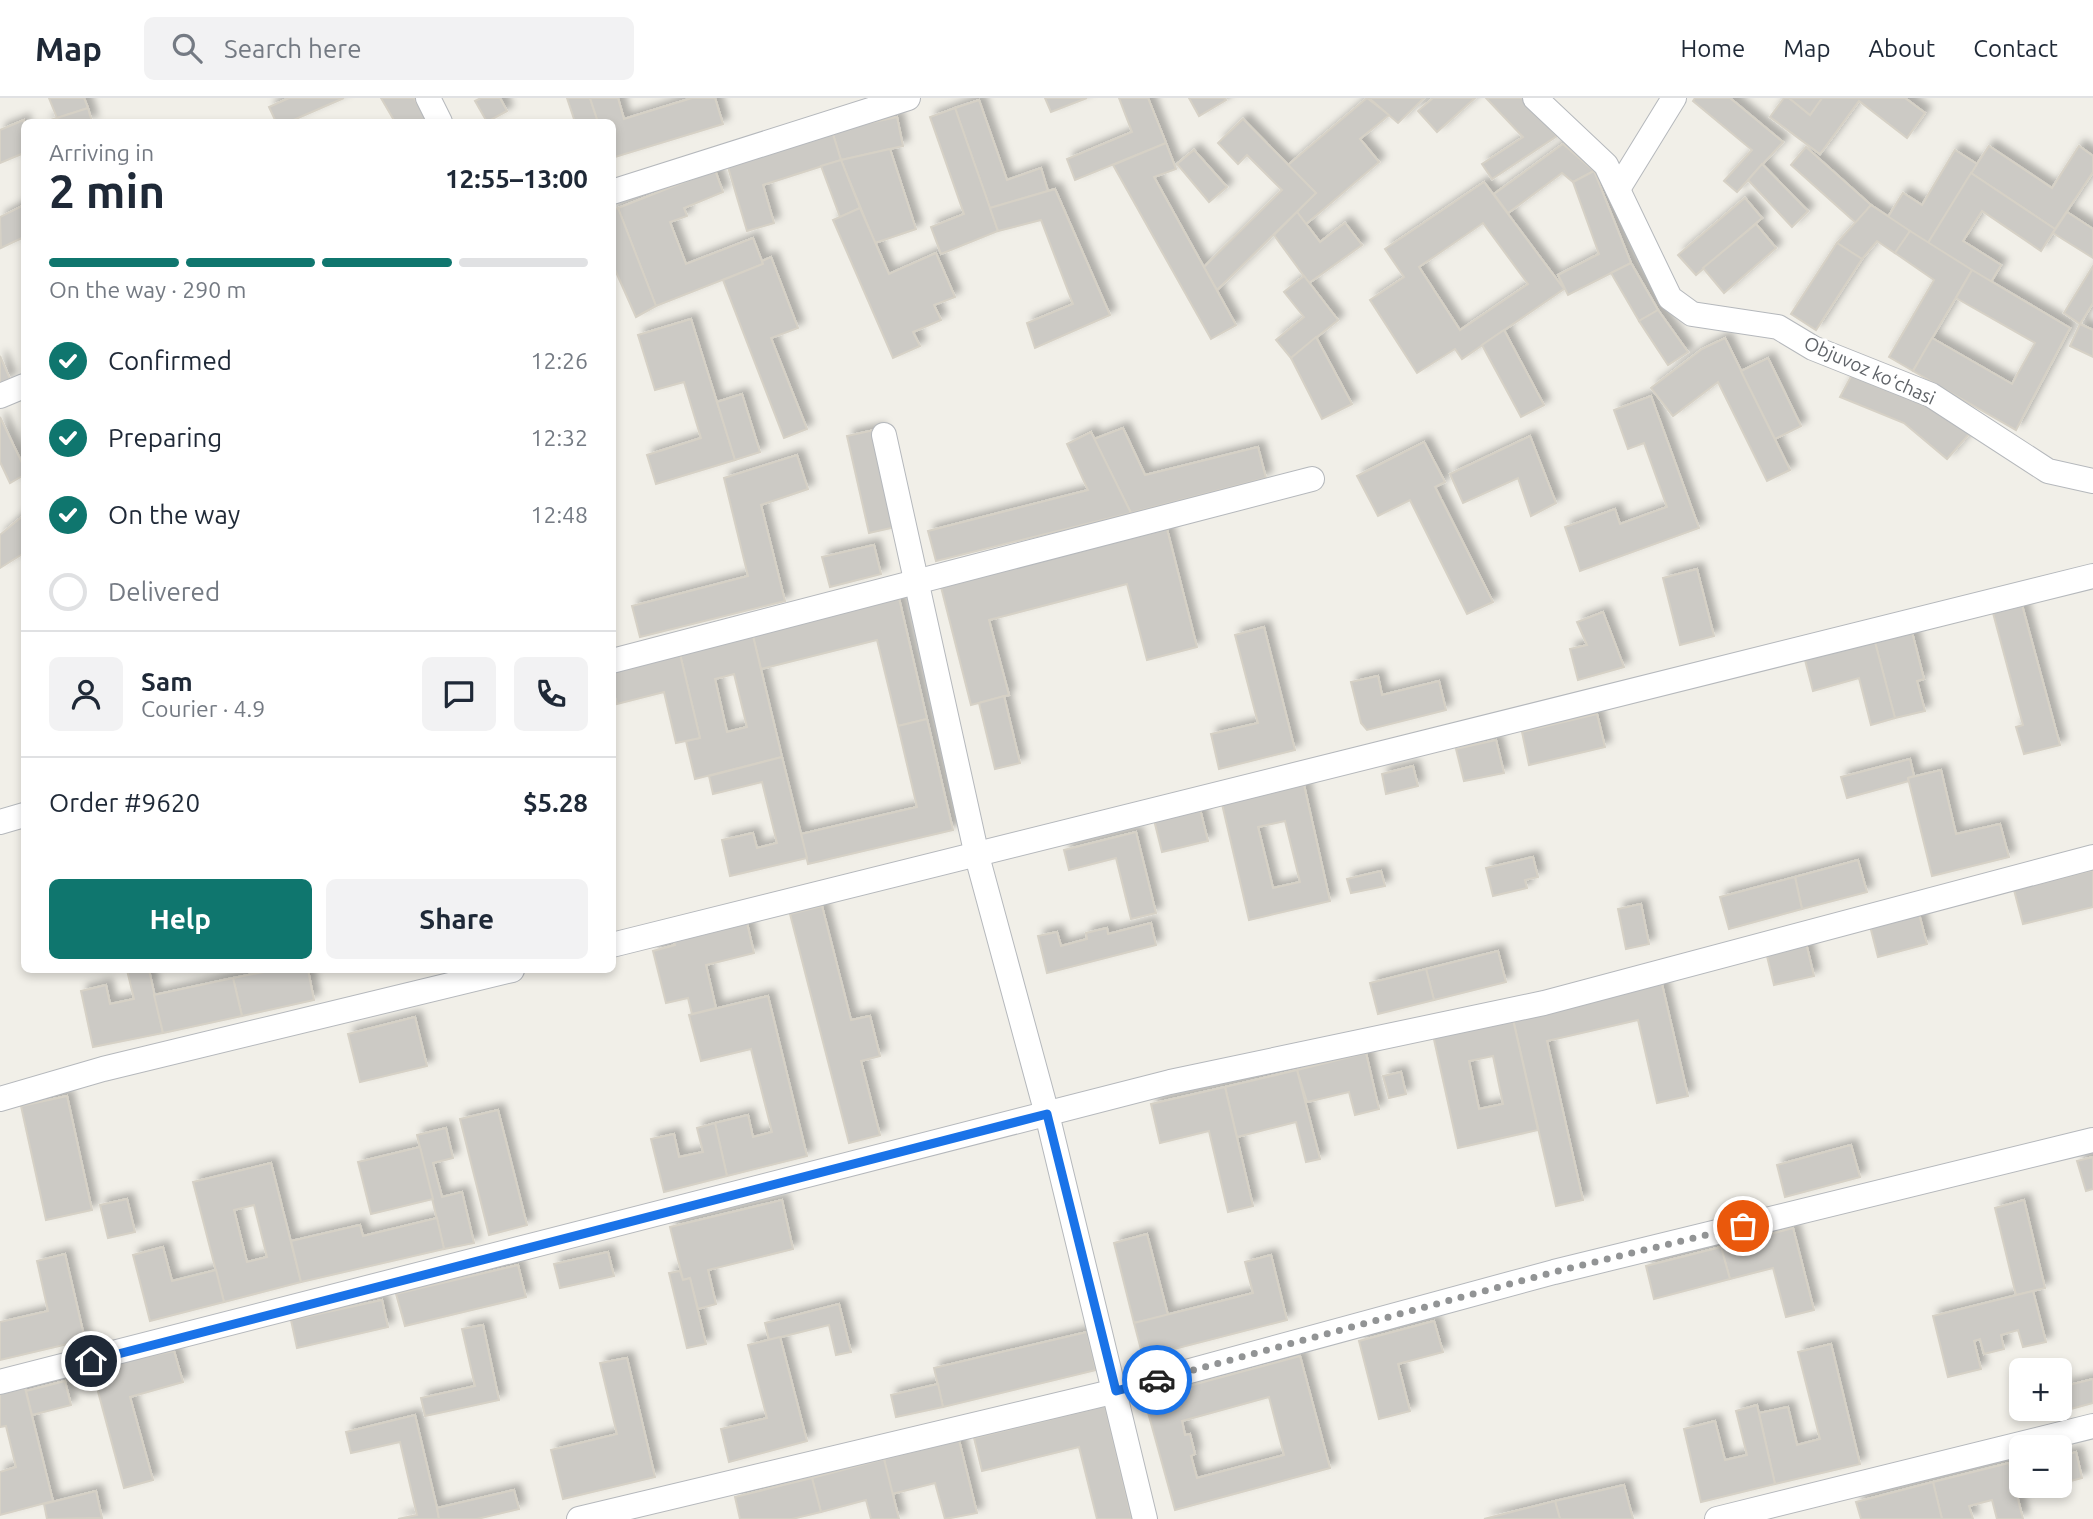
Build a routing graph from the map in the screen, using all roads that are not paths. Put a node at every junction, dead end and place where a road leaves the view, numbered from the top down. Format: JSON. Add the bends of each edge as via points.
{"nodes":[{"id":1,"x":428,"y":98,"type":"edge"},
{"id":2,"x":908,"y":98,"type":"edge"},
{"id":3,"x":1535,"y":98,"type":"edge"},
{"id":4,"x":1674,"y":98,"type":"edge"},
{"id":5,"x":438,"y":119,"type":"edge"},
{"id":6,"x":1618,"y":189,"type":"junction"},
{"id":7,"x":616,"y":191,"type":"edge"},
{"id":8,"x":21,"y":387,"type":"edge"},
{"id":9,"x":0,"y":396,"type":"edge"},
{"id":10,"x":884,"y":435,"type":"dead end"},
{"id":11,"x":1312,"y":479,"type":"dead end"},
{"id":12,"x":2093,"y":481,"type":"edge"},
{"id":13,"x":2093,"y":576,"type":"edge"},
{"id":14,"x":916,"y":582,"type":"junction"},
{"id":15,"x":616,"y":660,"type":"edge"},
{"id":16,"x":21,"y":816,"type":"edge"},
{"id":17,"x":0,"y":822,"type":"edge"},
{"id":18,"x":976,"y":856,"type":"junction"},
{"id":19,"x":2093,"y":857,"type":"edge"},
{"id":20,"x":616,"y":944,"type":"edge"},
{"id":21,"x":500,"y":973,"type":"edge"},
{"id":22,"x":0,"y":1100,"type":"edge"},
{"id":23,"x":1047,"y":1114,"type":"junction"},
{"id":24,"x":2093,"y":1140,"type":"edge"},
{"id":25,"x":0,"y":1382,"type":"edge"},
{"id":26,"x":1116,"y":1391,"type":"junction"},
{"id":27,"x":2093,"y":1426,"type":"edge"},
{"id":28,"x":579,"y":1519,"type":"edge"},
{"id":29,"x":1145,"y":1519,"type":"edge"},
{"id":30,"x":1717,"y":1519,"type":"edge"}],
"edges":[{"from":1,"to":5,"type":"street"},
{"from":2,"to":7,"type":"street"},
{"from":3,"to":6,"type":"street","name":"Objuvoz koʻchasi","via":[[1606,166]]},
{"from":4,"to":6,"type":"street"},
{"from":6,"to":12,"type":"street","name":"Objuvoz koʻchasi","via":[[1670,298],[1692,314],[1778,327],[1813,348],[1931,395],[2048,471]]},
{"from":8,"to":9,"type":"street"},
{"from":10,"to":14,"type":"street"},
{"from":11,"to":14,"type":"street"},
{"from":13,"to":18,"type":"street"},
{"from":14,"to":15,"type":"street"},
{"from":14,"to":18,"type":"street"},
{"from":16,"to":17,"type":"street"},
{"from":18,"to":20,"type":"street"},
{"from":18,"to":23,"type":"street"},
{"from":19,"to":23,"type":"street","via":[[1544,1003],[1170,1082]]},
{"from":21,"to":22,"type":"street","via":[[103,1069]]},
{"from":23,"to":25,"type":"street"},
{"from":23,"to":26,"type":"street"},
{"from":24,"to":26,"type":"street","via":[[1554,1272]]},
{"from":26,"to":28,"type":"street"},
{"from":26,"to":29,"type":"street"},
{"from":27,"to":30,"type":"street"}]}
